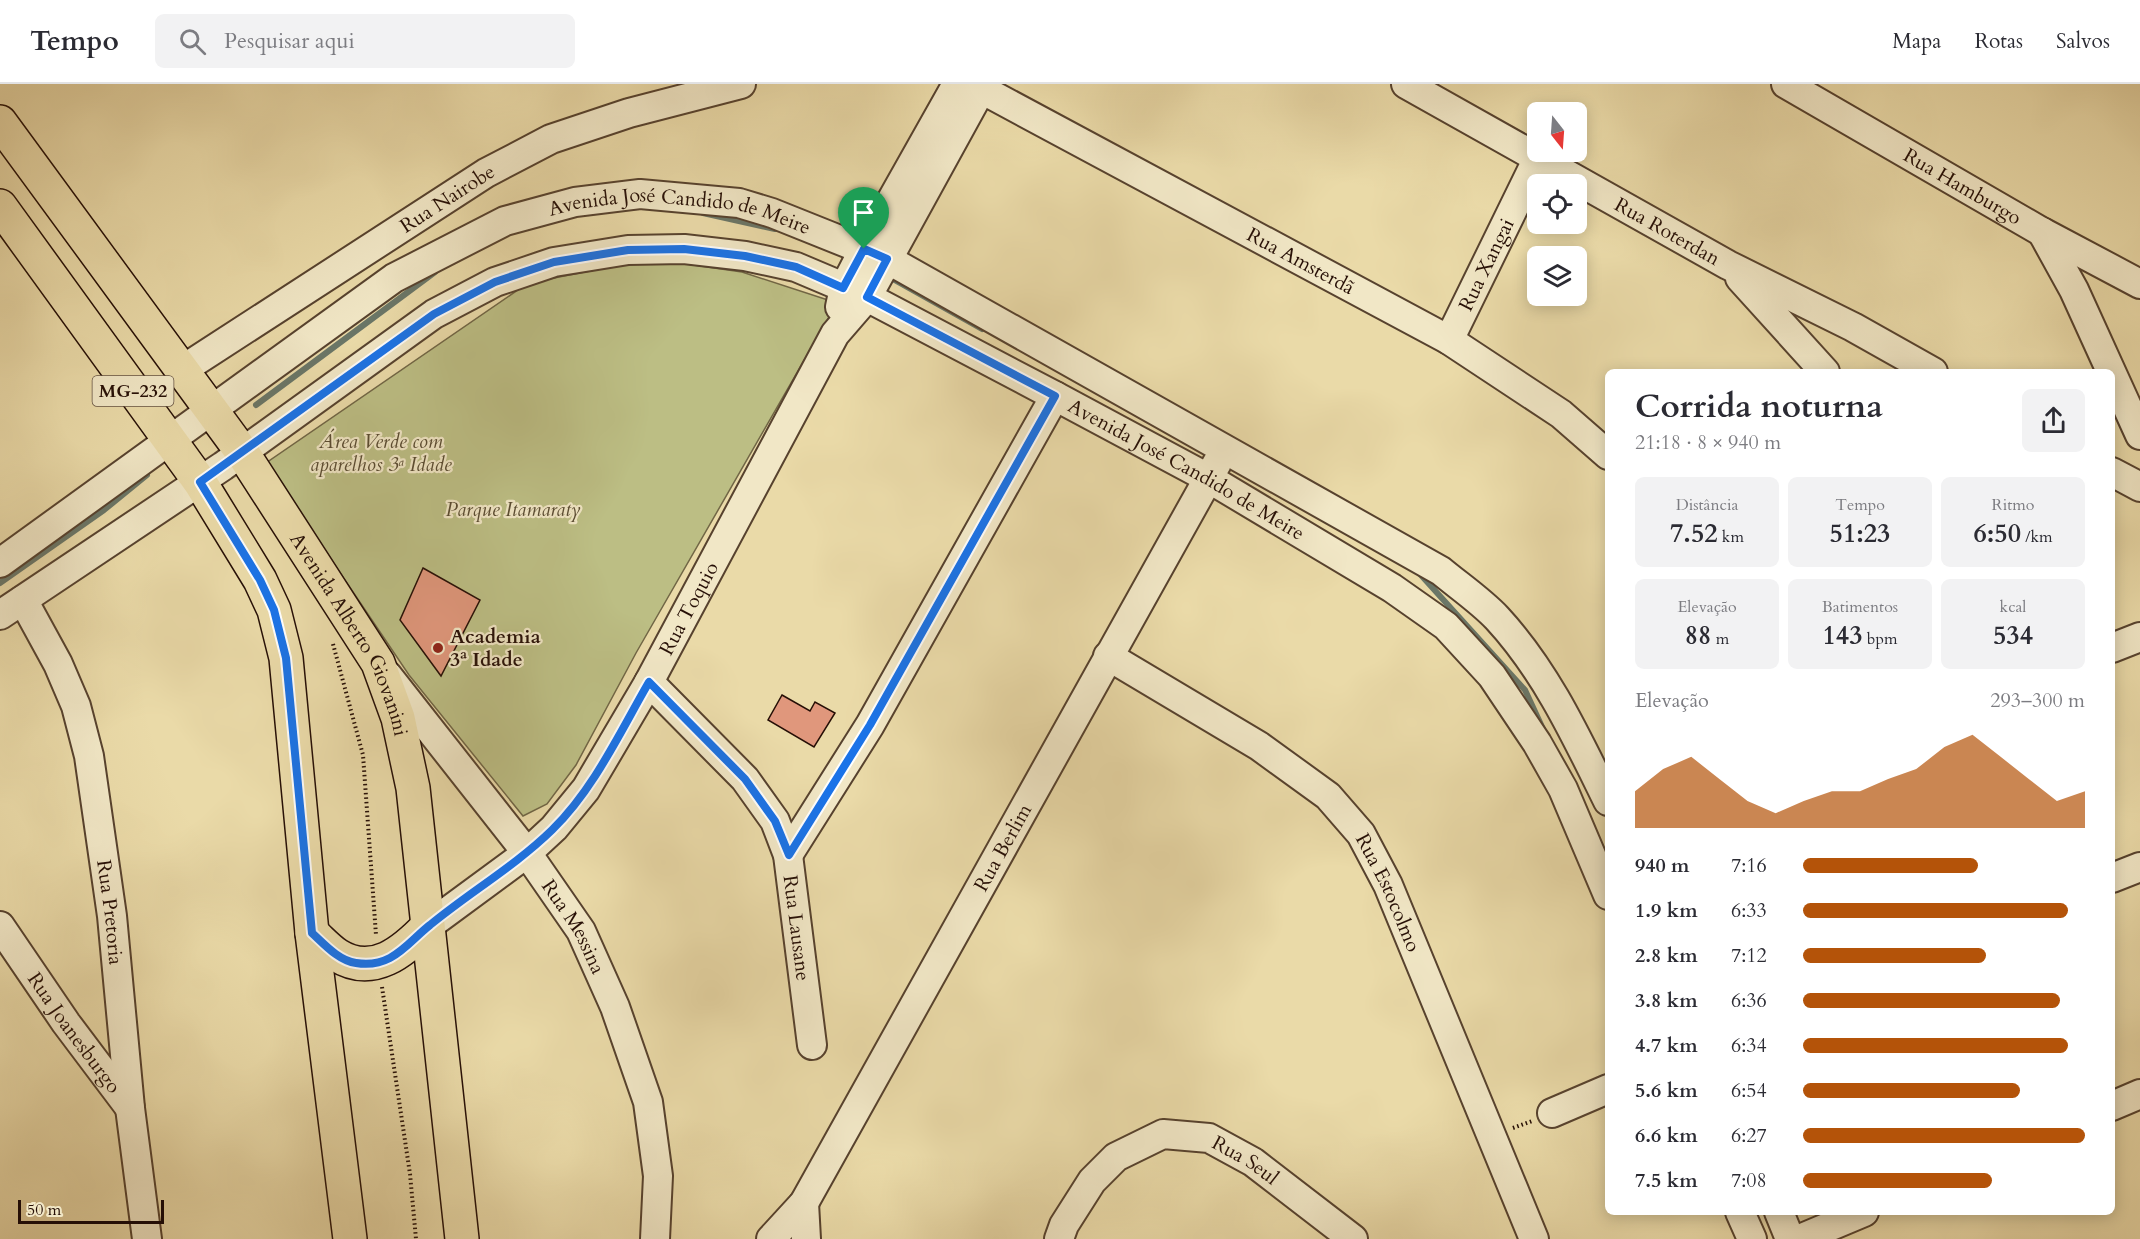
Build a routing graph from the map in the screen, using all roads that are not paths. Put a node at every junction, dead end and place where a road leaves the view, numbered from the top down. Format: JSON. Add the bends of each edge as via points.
{"nodes":[{"id":1,"x":741,"y":84,"type":"edge"},
{"id":2,"x":1406,"y":84,"type":"edge"},
{"id":3,"x":1786,"y":84,"type":"edge"},
{"id":4,"x":974,"y":86,"type":"edge"},
{"id":5,"x":0,"y":122,"type":"edge"},
{"id":6,"x":1527,"y":152,"type":"edge"},
{"id":7,"x":1536,"y":162,"type":"edge"},
{"id":8,"x":1545,"y":162,"type":"edge"},
{"id":9,"x":0,"y":206,"type":"edge"},
{"id":10,"x":2042,"y":232,"type":"junction"},
{"id":11,"x":875,"y":254,"type":"junction"},
{"id":12,"x":1728,"y":265,"type":"junction"},
{"id":13,"x":2140,"y":284,"type":"edge"},
{"id":14,"x":855,"y":292,"type":"junction"},
{"id":15,"x":1449,"y":340,"type":"junction"},
{"id":16,"x":1822,"y":369,"type":"edge"},
{"id":17,"x":1929,"y":369,"type":"edge"},
{"id":18,"x":2110,"y":369,"type":"edge"},
{"id":19,"x":182,"y":370,"type":"junction"},
{"id":20,"x":2115,"y":380,"type":"edge"},
{"id":21,"x":1055,"y":396,"type":"junction"},
{"id":22,"x":213,"y":412,"type":"junction"},
{"id":23,"x":2140,"y":435,"type":"edge"},
{"id":24,"x":170,"y":442,"type":"junction"},
{"id":25,"x":242,"y":452,"type":"junction"},
{"id":26,"x":1605,"y":452,"type":"edge"},
{"id":27,"x":1216,"y":464,"type":"junction"},
{"id":28,"x":2115,"y":474,"type":"edge"},
{"id":29,"x":200,"y":482,"type":"junction"},
{"id":30,"x":2140,"y":487,"type":"edge"},
{"id":31,"x":0,"y":563,"type":"edge"},
{"id":32,"x":23,"y":600,"type":"junction"},
{"id":33,"x":0,"y":615,"type":"edge"},
{"id":34,"x":2140,"y":637,"type":"edge"},
{"id":35,"x":2115,"y":647,"type":"edge"},
{"id":36,"x":1108,"y":656,"type":"junction"},
{"id":37,"x":378,"y":663,"type":"junction"},
{"id":38,"x":649,"y":682,"type":"junction"},
{"id":39,"x":1605,"y":795,"type":"edge"},
{"id":40,"x":527,"y":853,"type":"junction"},
{"id":41,"x":789,"y":855,"type":"junction"},
{"id":42,"x":2140,"y":867,"type":"edge"},
{"id":43,"x":2115,"y":877,"type":"edge"},
{"id":44,"x":1605,"y":889,"type":"edge"},
{"id":45,"x":0,"y":926,"type":"edge"},
{"id":46,"x":428,"y":926,"type":"junction"},
{"id":47,"x":312,"y":933,"type":"junction"},
{"id":48,"x":812,"y":1045,"type":"dead end"},
{"id":49,"x":1605,"y":1090,"type":"edge"},
{"id":50,"x":2140,"y":1094,"type":"edge"},
{"id":51,"x":2115,"y":1105,"type":"edge"},
{"id":52,"x":130,"y":1108,"type":"junction"},
{"id":53,"x":1552,"y":1113,"type":"road end"},
{"id":54,"x":804,"y":1203,"type":"junction"},
{"id":55,"x":1741,"y":1215,"type":"edge"},
{"id":56,"x":1780,"y":1215,"type":"edge"},
{"id":57,"x":1856,"y":1215,"type":"edge"},
{"id":58,"x":147,"y":1239,"type":"edge"},
{"id":59,"x":350,"y":1239,"type":"edge"},
{"id":60,"x":462,"y":1239,"type":"edge"},
{"id":61,"x":655,"y":1239,"type":"edge"},
{"id":62,"x":771,"y":1239,"type":"edge"},
{"id":63,"x":806,"y":1239,"type":"edge"},
{"id":64,"x":1059,"y":1239,"type":"edge"},
{"id":65,"x":1353,"y":1239,"type":"edge"},
{"id":66,"x":1534,"y":1239,"type":"edge"},
{"id":67,"x":1752,"y":1239,"type":"edge"},
{"id":68,"x":1790,"y":1239,"type":"edge"},
{"id":69,"x":1800,"y":1239,"type":"edge"}],
"edges":[{"from":1,"to":19,"type":"street","name":"Rua Nairobe","via":[[629,113],[551,139],[476,179]]},
{"from":2,"to":6,"type":"street","name":"Rua Roterdan"},
{"from":3,"to":10,"type":"street","name":"Rua Hamburgo"},
{"from":4,"to":11,"type":"street","name":"Rua Toquio"},
{"from":4,"to":15,"type":"street","name":"Rua Amsterdã"},
{"from":5,"to":19,"type":"main road","name":"Avenida Alberto Giovanini","number":"MG-232"},
{"from":7,"to":15,"type":"street","name":"Rua Xangai"},
{"from":8,"to":12,"type":"street","name":"Rua Roterdan"},
{"from":9,"to":24,"type":"main road","number":"MG-232"},
{"from":10,"to":13,"type":"street","name":"Rua Hamburgo"},
{"from":10,"to":18,"type":"street"},
{"from":11,"to":14,"type":"street","name":"Rua Toquio"},
{"from":11,"to":22,"type":"street","name":"Avenida José Candido de Meire","via":[[738,203],[640,194],[575,202],[505,221],[394,278]]},
{"from":11,"to":27,"type":"street","name":"Avenida José Candido de Meire"},
{"from":12,"to":16,"type":"street"},
{"from":12,"to":17,"type":"street","name":"Rua Roterdan"},
{"from":14,"to":21,"type":"street","name":"Avenida José Candido de Meire"},
{"from":14,"to":25,"type":"street","name":"Avenida José Candido de Meire","via":[[796,267],[684,249],[628,250],[554,262],[495,282],[434,314]]},
{"from":14,"to":38,"type":"street","name":"Rua Toquio"},
{"from":15,"to":26,"type":"street","name":"Rua Amsterdã","via":[[1561,414]]},
{"from":19,"to":22,"type":"main road","name":"Avenida Alberto Giovanini","number":"MG-232"},
{"from":20,"to":23,"type":"street"},
{"from":21,"to":27,"type":"street","name":"Avenida José Candido de Meire"},
{"from":21,"to":41,"type":"street","via":[[870,725]]},
{"from":22,"to":24,"type":"street","name":"Avenida José Candido de Meire"},
{"from":22,"to":25,"type":"main road","name":"Avenida Alberto Giovanini","number":"MG-232"},
{"from":24,"to":29,"type":"main road","number":"MG-232"},
{"from":24,"to":31,"type":"street","name":"Avenida José Candido de Meire"},
{"from":25,"to":29,"type":"street","name":"Avenida José Candido de Meire"},
{"from":25,"to":37,"type":"main road","name":"Avenida Alberto Giovanini","number":"MG-232"},
{"from":27,"to":36,"type":"street","name":"Rua Berlim"},
{"from":27,"to":39,"type":"street","name":"Avenida José Candido de Meire","via":[[1441,571],[1496,617],[1537,666]]},
{"from":27,"to":44,"type":"street","name":"Avenida José Candido de Meire","via":[[1446,626],[1492,676],[1563,789]]},
{"from":28,"to":30,"type":"street"},
{"from":29,"to":32,"type":"street","name":"Avenida José Candido de Meire"},
{"from":29,"to":47,"type":"main road","number":"MG-232","via":[[260,580],[274,610],[286,658]]},
{"from":32,"to":33,"type":"street","name":"Avenida José Candido de Meire"},
{"from":32,"to":52,"type":"street","name":"Rua Pretoria","via":[[76,706],[89,756],[112,916]]},
{"from":34,"to":35,"type":"street"},
{"from":36,"to":54,"type":"street","name":"Rua Berlim"},
{"from":36,"to":66,"type":"street","name":"Rua Estocolmo","via":[[1259,746],[1328,796],[1361,834],[1388,885]]},
{"from":37,"to":40,"type":"street","name":"Rua Messina"},
{"from":37,"to":46,"type":"main road","name":"Avenida Alberto Giovanini","number":"MG-232","via":[[398,718],[413,788]]},
{"from":38,"to":40,"type":"street","name":"Rua Toquio","via":[[586,789]]},
{"from":38,"to":41,"type":"street","name":"Rua Lausane","via":[[745,779],[775,821]]},
{"from":40,"to":46,"type":"street","name":"Rua Toquio"},
{"from":40,"to":61,"type":"street","name":"Rua Messina","via":[[581,932],[615,1007],[648,1102],[658,1176]]},
{"from":41,"to":48,"type":"street","name":"Rua Lausane"},
{"from":42,"to":43,"type":"street"},
{"from":45,"to":52,"type":"street","name":"Rua Joanesburgo"},
{"from":46,"to":47,"type":"main road","via":[[404,950],[378,962],[356,963],[337,955]]},
{"from":46,"to":60,"type":"main road","name":"Avenida Alberto Giovanini","number":"MG-232"},
{"from":47,"to":59,"type":"main road","number":"MG-232"},
{"from":49,"to":53,"type":"street"},
{"from":50,"to":51,"type":"street"},
{"from":52,"to":58,"type":"street","name":"Rua Pretoria"},
{"from":54,"to":62,"type":"street","name":"Rua Berlim"},
{"from":54,"to":63,"type":"street"},
{"from":55,"to":67,"type":"street"},
{"from":56,"to":68,"type":"street"},
{"from":57,"to":69,"type":"street"},
{"from":64,"to":65,"type":"street","name":"Rua Seul","via":[[1092,1181],[1116,1157],[1163,1134],[1209,1138],[1253,1162]]}]}
